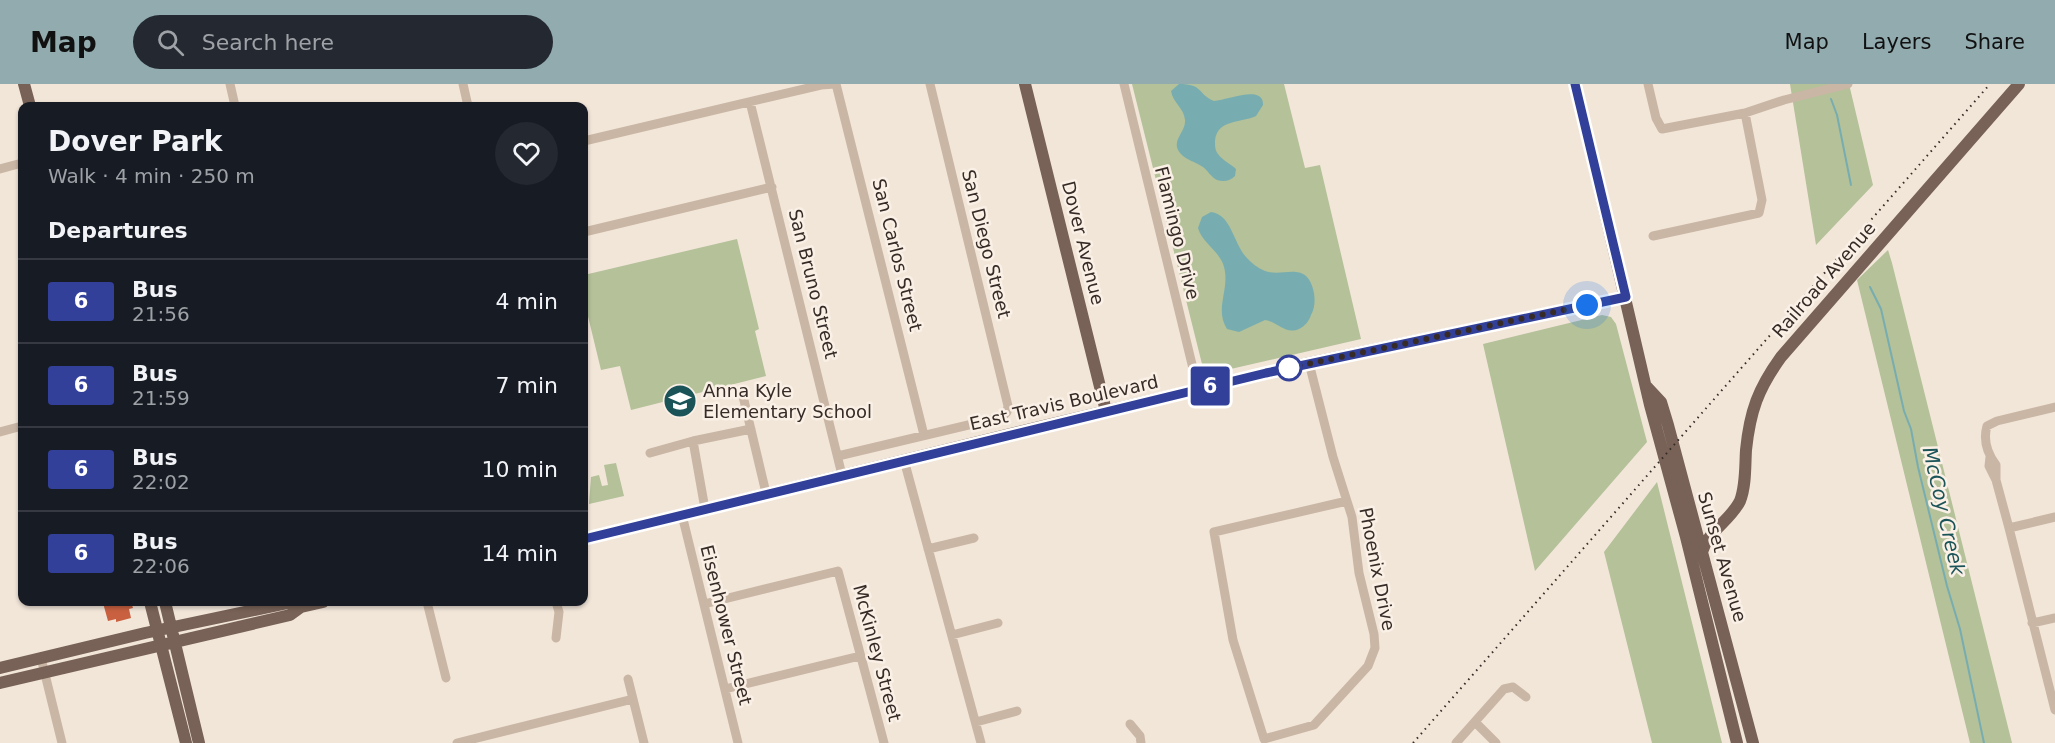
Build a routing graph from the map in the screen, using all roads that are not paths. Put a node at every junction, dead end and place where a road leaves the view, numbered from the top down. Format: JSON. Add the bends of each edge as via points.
{"nodes":[{"id":1,"x":24,"y":84,"type":"edge"},
{"id":2,"x":230,"y":84,"type":"edge"},
{"id":3,"x":463,"y":84,"type":"edge"},
{"id":4,"x":836,"y":84,"type":"edge"},
{"id":5,"x":930,"y":84,"type":"edge"},
{"id":6,"x":1025,"y":84,"type":"edge"},
{"id":7,"x":1124,"y":84,"type":"edge"},
{"id":8,"x":1575,"y":84,"type":"edge"},
{"id":9,"x":1648,"y":84,"type":"edge"},
{"id":10,"x":1848,"y":84,"type":"edge"},
{"id":11,"x":2019,"y":84,"type":"edge"},
{"id":12,"x":29,"y":102,"type":"edge"},
{"id":13,"x":234,"y":102,"type":"edge"},
{"id":14,"x":467,"y":102,"type":"edge"},
{"id":15,"x":750,"y":102,"type":"junction"},
{"id":16,"x":1745,"y":113,"type":"junction"},
{"id":17,"x":588,"y":140,"type":"edge"},
{"id":18,"x":18,"y":164,"type":"edge"},
{"id":19,"x":0,"y":169,"type":"edge"},
{"id":20,"x":772,"y":187,"type":"junction"},
{"id":21,"x":588,"y":231,"type":"edge"},
{"id":22,"x":1653,"y":236,"type":"dead end"},
{"id":23,"x":1626,"y":297,"type":"junction"},
{"id":24,"x":1309,"y":363,"type":"junction"},
{"id":25,"x":1198,"y":389,"type":"junction"},
{"id":26,"x":742,"y":392,"type":"dead end"},
{"id":27,"x":2055,"y":407,"type":"edge"},
{"id":28,"x":1106,"y":411,"type":"junction"},
{"id":29,"x":1007,"y":412,"type":"joint"},
{"id":30,"x":18,"y":427,"type":"edge"},
{"id":31,"x":751,"y":429,"type":"junction"},
{"id":32,"x":0,"y":432,"type":"edge"},
{"id":33,"x":924,"y":435,"type":"junction"},
{"id":34,"x":693,"y":441,"type":"junction"},
{"id":35,"x":650,"y":453,"type":"dead end"},
{"id":36,"x":838,"y":456,"type":"junction"},
{"id":37,"x":904,"y":460,"type":"junction"},
{"id":38,"x":842,"y":475,"type":"junction"},
{"id":39,"x":766,"y":493,"type":"junction"},
{"id":40,"x":1347,"y":501,"type":"junction"},
{"id":41,"x":705,"y":509,"type":"junction"},
{"id":42,"x":682,"y":515,"type":"junction"},
{"id":43,"x":2055,"y":517,"type":"edge"},
{"id":44,"x":2009,"y":528,"type":"junction"},
{"id":45,"x":1717,"y":529,"type":"junction"},
{"id":46,"x":1692,"y":536,"type":"junction"},
{"id":47,"x":588,"y":538,"type":"edge"},
{"id":48,"x":974,"y":538,"type":"dead end"},
{"id":49,"x":928,"y":549,"type":"junction"},
{"id":50,"x":1702,"y":552,"type":"junction"},
{"id":51,"x":704,"y":604,"type":"junction"},
{"id":52,"x":151,"y":606,"type":"edge"},
{"id":53,"x":166,"y":606,"type":"edge"},
{"id":54,"x":274,"y":606,"type":"edge"},
{"id":55,"x":298,"y":606,"type":"edge"},
{"id":56,"x":305,"y":606,"type":"edge"},
{"id":57,"x":428,"y":606,"type":"edge"},
{"id":58,"x":557,"y":606,"type":"edge"},
{"id":59,"x":301,"y":607,"type":"junction"},
{"id":60,"x":2055,"y":618,"type":"edge"},
{"id":61,"x":998,"y":623,"type":"dead end"},
{"id":62,"x":2032,"y":623,"type":"junction"},
{"id":63,"x":172,"y":628,"type":"junction"},
{"id":64,"x":158,"y":631,"type":"junction"},
{"id":65,"x":952,"y":635,"type":"junction"},
{"id":66,"x":556,"y":638,"type":"dead end"},
{"id":67,"x":175,"y":642,"type":"junction"},
{"id":68,"x":162,"y":645,"type":"junction"},
{"id":69,"x":860,"y":656,"type":"junction"},
{"id":70,"x":41,"y":658,"type":"junction"},
{"id":71,"x":0,"y":668,"type":"edge"},
{"id":72,"x":44,"y":672,"type":"junction"},
{"id":73,"x":446,"y":678,"type":"dead end"},
{"id":74,"x":628,"y":679,"type":"dead end"},
{"id":75,"x":0,"y":683,"type":"edge"},
{"id":76,"x":725,"y":689,"type":"junction"},
{"id":77,"x":1526,"y":697,"type":"dead end"},
{"id":78,"x":633,"y":699,"type":"junction"},
{"id":79,"x":2055,"y":710,"type":"edge"},
{"id":80,"x":1017,"y":711,"type":"dead end"},
{"id":81,"x":976,"y":722,"type":"junction"},
{"id":82,"x":1475,"y":722,"type":"junction"},
{"id":83,"x":1130,"y":724,"type":"dead end"},
{"id":84,"x":62,"y":743,"type":"edge"},
{"id":85,"x":186,"y":743,"type":"edge"},
{"id":86,"x":199,"y":743,"type":"edge"},
{"id":87,"x":457,"y":743,"type":"edge"},
{"id":88,"x":644,"y":743,"type":"edge"},
{"id":89,"x":738,"y":743,"type":"edge"},
{"id":90,"x":884,"y":743,"type":"edge"},
{"id":91,"x":981,"y":743,"type":"edge"},
{"id":92,"x":1141,"y":743,"type":"edge"},
{"id":93,"x":1456,"y":743,"type":"edge"},
{"id":94,"x":1496,"y":743,"type":"edge"},
{"id":95,"x":1737,"y":743,"type":"edge"},
{"id":96,"x":1753,"y":743,"type":"edge"}],
"edges":[{"from":1,"to":12,"type":"main road"},
{"from":2,"to":13,"type":"street"},
{"from":3,"to":14,"type":"street"},
{"from":4,"to":15,"type":"street"},
{"from":4,"to":33,"type":"street","name":"San Carlos Street"},
{"from":5,"to":29,"type":"street","name":"San Diego Street"},
{"from":6,"to":28,"type":"main road","name":"Dover Avenue"},
{"from":7,"to":25,"type":"street","name":"Flamingo Drive"},
{"from":8,"to":23,"type":"main road","name":"Sunset Avenue"},
{"from":9,"to":16,"type":"street","via":[[1662,129]]},
{"from":10,"to":16,"type":"street"},
{"from":11,"to":45,"type":"main road","name":"Railroad Avenue","via":[[1767,376],[1750,415],[1740,500]]},
{"from":15,"to":17,"type":"street"},
{"from":15,"to":20,"type":"street","name":"San Bruno Street"},
{"from":16,"to":22,"type":"street","via":[[1762,200],[1759,213]]},
{"from":18,"to":19,"type":"street"},
{"from":20,"to":21,"type":"street"},
{"from":20,"to":36,"type":"street","name":"San Bruno Street"},
{"from":23,"to":24,"type":"main road","name":"East Travis Boulevard"},
{"from":23,"to":46,"type":"main road","name":"Sunset Avenue","via":[[1646,387]]},
{"from":24,"to":25,"type":"main road","name":"East Travis Boulevard"},
{"from":24,"to":40,"type":"street","name":"Phoenix Drive"},
{"from":25,"to":28,"type":"main road","name":"East Travis Boulevard"},
{"from":26,"to":31,"type":"street"},
{"from":27,"to":44,"type":"street","via":[[1996,420],[1987,426],[1984,436],[1996,465],[1996,480]]},
{"from":28,"to":37,"type":"main road","name":"East Travis Boulevard"},
{"from":29,"to":33,"type":"street","name":"East Travis Boulevard","via":[[1002,417]]},
{"from":30,"to":32,"type":"street"},
{"from":31,"to":34,"type":"street"},
{"from":31,"to":39,"type":"street"},
{"from":33,"to":36,"type":"street","name":"East Travis Boulevard"},
{"from":34,"to":35,"type":"street"},
{"from":34,"to":41,"type":"street"},
{"from":36,"to":38,"type":"street","name":"San Bruno Street"},
{"from":37,"to":38,"type":"main road","name":"East Travis Boulevard"},
{"from":37,"to":49,"type":"street"},
{"from":38,"to":39,"type":"main road","name":"East Travis Boulevard"},
{"from":39,"to":41,"type":"main road","name":"East Travis Boulevard"},
{"from":40,"to":40,"type":"street","name":"Phoenix Drive","via":[[1375,648],[1368,666],[1314,725],[1264,739],[1233,640],[1214,532]]},
{"from":41,"to":42,"type":"main road","name":"East Travis Boulevard"},
{"from":42,"to":47,"type":"main road","name":"East Travis Boulevard"},
{"from":42,"to":51,"type":"street","name":"Eisenhower Street"},
{"from":43,"to":44,"type":"street"},
{"from":44,"to":62,"type":"street"},
{"from":45,"to":46,"type":"main road"},
{"from":45,"to":50,"type":"main road","name":"Railroad Avenue"},
{"from":46,"to":50,"type":"main road","name":"Sunset Avenue"},
{"from":46,"to":95,"type":"main road","name":"Sunset Avenue"},
{"from":48,"to":49,"type":"street"},
{"from":49,"to":65,"type":"street"},
{"from":50,"to":96,"type":"main road","name":"Sunset Avenue"},
{"from":51,"to":69,"type":"street","name":"McKinley Street","via":[[838,571]]},
{"from":51,"to":76,"type":"street","name":"Eisenhower Street"},
{"from":52,"to":64,"type":"main road"},
{"from":53,"to":63,"type":"main road"},
{"from":54,"to":63,"type":"main road"},
{"from":55,"to":59,"type":"main road"},
{"from":56,"to":59,"type":"main road"},
{"from":57,"to":73,"type":"street"},
{"from":58,"to":66,"type":"street"},
{"from":59,"to":67,"type":"main road","via":[[290,615]]},
{"from":60,"to":62,"type":"street"},
{"from":61,"to":65,"type":"street"},
{"from":62,"to":79,"type":"street"},
{"from":63,"to":64,"type":"main road"},
{"from":63,"to":67,"type":"main road"},
{"from":64,"to":68,"type":"main road"},
{"from":64,"to":70,"type":"main road"},
{"from":65,"to":81,"type":"street"},
{"from":67,"to":68,"type":"main road"},
{"from":67,"to":86,"type":"main road"},
{"from":68,"to":72,"type":"main road"},
{"from":68,"to":85,"type":"main road"},
{"from":69,"to":76,"type":"street"},
{"from":69,"to":90,"type":"street","name":"McKinley Street"},
{"from":70,"to":71,"type":"main road"},
{"from":70,"to":72,"type":"street"},
{"from":72,"to":75,"type":"main road"},
{"from":72,"to":84,"type":"street"},
{"from":74,"to":78,"type":"street"},
{"from":76,"to":89,"type":"street","name":"Eisenhower Street"},
{"from":77,"to":82,"type":"street","via":[[1513,687],[1504,689]]},
{"from":78,"to":87,"type":"street"},
{"from":78,"to":88,"type":"street"},
{"from":80,"to":81,"type":"street"},
{"from":81,"to":91,"type":"street"},
{"from":82,"to":93,"type":"street"},
{"from":82,"to":94,"type":"street"},
{"from":83,"to":92,"type":"street"}]}
